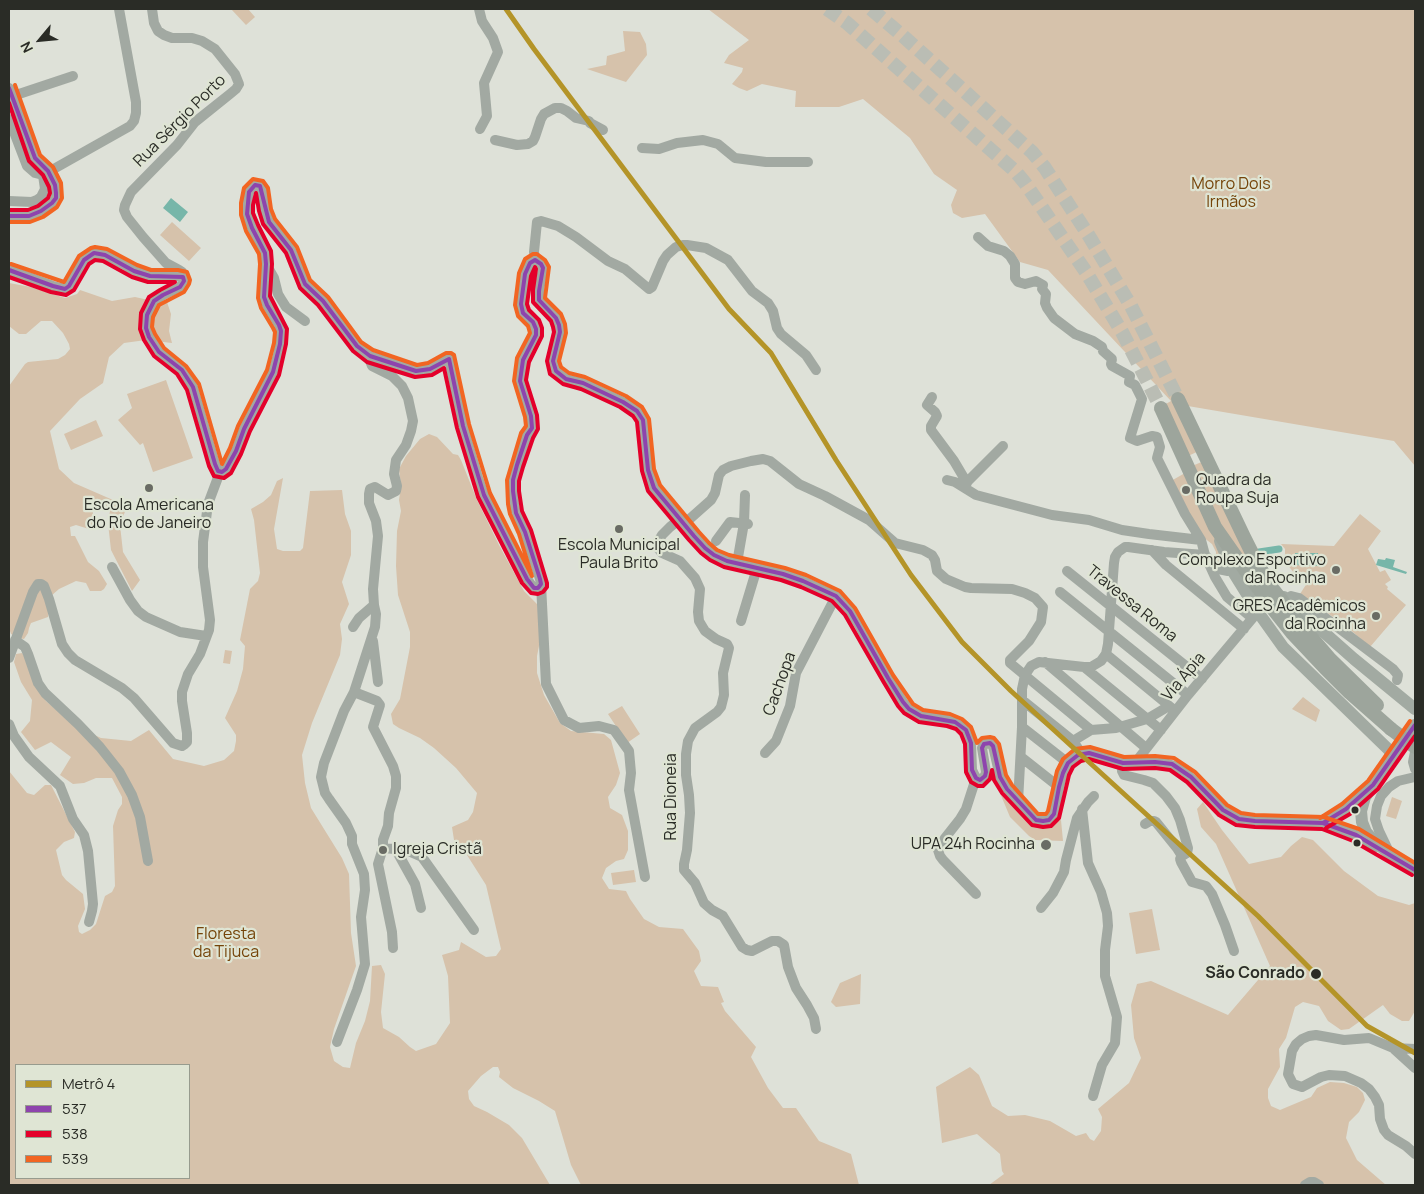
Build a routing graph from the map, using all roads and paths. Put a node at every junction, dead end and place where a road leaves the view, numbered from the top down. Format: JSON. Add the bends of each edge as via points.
{"nodes":[{"id":1,"x":119,"y":9,"type":"edge"},
{"id":2,"x":152,"y":9,"type":"edge"},
{"id":3,"x":479,"y":9,"type":"edge"},
{"id":4,"x":73,"y":76,"type":"dead end"},
{"id":5,"x":11,"y":96,"type":"edge"},
{"id":6,"x":9,"y":119,"type":"edge"},
{"id":7,"x":480,"y":129,"type":"dead end"},
{"id":8,"x":602,"y":130,"type":"dead end"},
{"id":9,"x":495,"y":140,"type":"dead end"},
{"id":10,"x":642,"y":148,"type":"dead end"},
{"id":11,"x":808,"y":162,"type":"dead end"},
{"id":12,"x":45,"y":173,"type":"junction"},
{"id":13,"x":9,"y":202,"type":"edge"},
{"id":14,"x":9,"y":216,"type":"edge"},
{"id":15,"x":978,"y":237,"type":"dead end"},
{"id":16,"x":535,"y":260,"type":"junction"},
{"id":17,"x":266,"y":264,"type":"junction"},
{"id":18,"x":9,"y":270,"type":"edge"},
{"id":19,"x":183,"y":278,"type":"junction"},
{"id":20,"x":305,"y":321,"type":"dead end"},
{"id":21,"x":370,"y":356,"type":"junction"},
{"id":22,"x":816,"y":370,"type":"dead end"},
{"id":23,"x":932,"y":396,"type":"dead end"},
{"id":24,"x":1178,"y":399,"type":"tunnel mouth"},
{"id":25,"x":1161,"y":408,"type":"tunnel mouth"},
{"id":26,"x":1003,"y":446,"type":"dead end"},
{"id":27,"x":220,"y":472,"type":"junction"},
{"id":28,"x":948,"y":480,"type":"dead end"},
{"id":29,"x":965,"y":484,"type":"junction"},
{"id":30,"x":745,"y":495,"type":"dead end"},
{"id":31,"x":682,"y":522,"type":"junction"},
{"id":32,"x":746,"y":524,"type":"junction"},
{"id":33,"x":1216,"y":527,"type":"junction"},
{"id":34,"x":1201,"y":540,"type":"junction"},
{"id":35,"x":716,"y":541,"type":"dead end"},
{"id":36,"x":1152,"y":550,"type":"junction"},
{"id":37,"x":1205,"y":555,"type":"junction"},
{"id":38,"x":736,"y":563,"type":"junction"},
{"id":39,"x":112,"y":567,"type":"dead end"},
{"id":40,"x":757,"y":568,"type":"junction"},
{"id":41,"x":1232,"y":570,"type":"junction"},
{"id":42,"x":1067,"y":571,"type":"dead end"},
{"id":43,"x":541,"y":584,"type":"junction"},
{"id":44,"x":1272,"y":588,"type":"junction"},
{"id":45,"x":1060,"y":592,"type":"dead end"},
{"id":46,"x":836,"y":596,"type":"junction"},
{"id":47,"x":1291,"y":596,"type":"dead end"},
{"id":48,"x":374,"y":605,"type":"junction"},
{"id":49,"x":1111,"y":605,"type":"junction"},
{"id":50,"x":1255,"y":615,"type":"junction"},
{"id":51,"x":741,"y":621,"type":"dead end"},
{"id":52,"x":353,"y":627,"type":"dead end"},
{"id":53,"x":1244,"y":628,"type":"junction"},
{"id":54,"x":1110,"y":632,"type":"junction"},
{"id":55,"x":206,"y":636,"type":"junction"},
{"id":56,"x":372,"y":638,"type":"junction"},
{"id":57,"x":15,"y":640,"type":"junction"},
{"id":58,"x":1106,"y":654,"type":"junction"},
{"id":59,"x":9,"y":658,"type":"edge"},
{"id":60,"x":1045,"y":662,"type":"junction"},
{"id":61,"x":1084,"y":667,"type":"junction"},
{"id":62,"x":1025,"y":675,"type":"junction"},
{"id":63,"x":1202,"y":679,"type":"junction"},
{"id":64,"x":1397,"y":680,"type":"dead end"},
{"id":65,"x":378,"y":682,"type":"dead end"},
{"id":66,"x":354,"y":692,"type":"junction"},
{"id":67,"x":1188,"y":695,"type":"junction"},
{"id":68,"x":1022,"y":700,"type":"junction"},
{"id":69,"x":1413,"y":705,"type":"edge"},
{"id":70,"x":1172,"y":708,"type":"junction"},
{"id":71,"x":1147,"y":719,"type":"junction"},
{"id":72,"x":9,"y":724,"type":"edge"},
{"id":73,"x":1393,"y":725,"type":"junction"},
{"id":74,"x":1415,"y":725,"type":"edge"},
{"id":75,"x":1022,"y":727,"type":"junction"},
{"id":76,"x":1121,"y":727,"type":"junction"},
{"id":77,"x":1090,"y":730,"type":"junction"},
{"id":78,"x":1161,"y":730,"type":"junction"},
{"id":79,"x":1415,"y":736,"type":"edge"},
{"id":80,"x":1073,"y":740,"type":"junction"},
{"id":81,"x":1415,"y":747,"type":"edge"},
{"id":82,"x":1146,"y":748,"type":"junction"},
{"id":83,"x":1415,"y":752,"type":"edge"},
{"id":84,"x":765,"y":753,"type":"dead end"},
{"id":85,"x":1082,"y":754,"type":"junction"},
{"id":86,"x":1020,"y":757,"type":"junction"},
{"id":87,"x":1392,"y":758,"type":"junction"},
{"id":88,"x":1068,"y":763,"type":"junction"},
{"id":89,"x":1123,"y":763,"type":"junction"},
{"id":90,"x":1135,"y":763,"type":"junction"},
{"id":91,"x":1415,"y":769,"type":"edge"},
{"id":92,"x":1415,"y":777,"type":"edge"},
{"id":93,"x":976,"y":778,"type":"junction"},
{"id":94,"x":1373,"y":785,"type":"junction"},
{"id":95,"x":1059,"y":787,"type":"junction"},
{"id":96,"x":1094,"y":796,"type":"dead end"},
{"id":97,"x":1018,"y":802,"type":"junction"},
{"id":98,"x":1082,"y":809,"type":"junction"},
{"id":99,"x":1323,"y":822,"type":"junction"},
{"id":100,"x":1145,"y":824,"type":"dead end"},
{"id":101,"x":383,"y":848,"type":"junction"},
{"id":102,"x":395,"y":848,"type":"junction"},
{"id":103,"x":1390,"y":854,"type":"junction"},
{"id":104,"x":1182,"y":856,"type":"junction"},
{"id":105,"x":148,"y":861,"type":"dead end"},
{"id":106,"x":378,"y":864,"type":"junction"},
{"id":107,"x":1415,"y":870,"type":"edge"},
{"id":108,"x":364,"y":874,"type":"junction"},
{"id":109,"x":645,"y":878,"type":"dead end"},
{"id":110,"x":976,"y":894,"type":"dead end"},
{"id":111,"x":420,"y":908,"type":"dead end"},
{"id":112,"x":1041,"y":908,"type":"dead end"},
{"id":113,"x":88,"y":922,"type":"dead end"},
{"id":114,"x":474,"y":930,"type":"dead end"},
{"id":115,"x":393,"y":948,"type":"dead end"},
{"id":116,"x":1234,"y":951,"type":"dead end"},
{"id":117,"x":816,"y":1029,"type":"dead end"},
{"id":118,"x":337,"y":1042,"type":"dead end"},
{"id":119,"x":1393,"y":1048,"type":"junction"},
{"id":120,"x":1415,"y":1049,"type":"edge"},
{"id":121,"x":1415,"y":1068,"type":"edge"},
{"id":122,"x":1093,"y":1096,"type":"dead end"},
{"id":123,"x":1415,"y":1154,"type":"edge"},
{"id":124,"x":1305,"y":1185,"type":"edge"},
{"id":125,"x":1319,"y":1185,"type":"edge"}],
"edges":[{"from":1,"to":12,"type":"street","name":"Rua Sérgio Porto","via":[[136,102],[134,121]]},
{"from":2,"to":19,"type":"street","name":"Rua Sérgio Porto","via":[[158,31],[172,38],[202,41],[215,49],[239,84],[195,122],[177,146],[130,192],[125,205],[127,217],[166,262],[182,272]]},
{"from":3,"to":7,"type":"street","via":[[498,52],[484,83],[487,116]]},
{"from":4,"to":5,"type":"street"},
{"from":5,"to":12,"type":"street","via":[[35,158]]},
{"from":6,"to":12,"type":"street","via":[[27,166],[35,173]]},
{"from":8,"to":9,"type":"street","via":[[564,109],[555,108],[544,114],[535,138],[528,144]]},
{"from":10,"to":11,"type":"street","via":[[656,149],[703,140],[718,144],[736,158]]},
{"from":12,"to":13,"type":"street","via":[[45,189],[41,197],[32,202]]},
{"from":12,"to":14,"type":"street","via":[[55,185],[56,198],[52,203],[29,216]]},
{"from":15,"to":34,"type":"street","via":[[988,246],[1010,256],[1018,282],[1036,281],[1043,285],[1045,303],[1054,318],[1075,334],[1102,347],[1112,358],[1112,366],[1130,376],[1129,382],[1135,385],[1142,399],[1130,438],[1157,437],[1160,447],[1157,458]]},
{"from":16,"to":22,"type":"street","via":[[537,222],[541,221],[558,226],[576,237],[649,289],[663,261],[676,247],[694,245],[706,248],[728,260],[752,291],[768,303],[779,331],[806,354]]},
{"from":16,"to":31,"type":"street","via":[[543,268],[539,300],[559,325],[553,361],[556,371],[566,379],[583,383],[637,411],[644,427],[651,481]]},
{"from":16,"to":43,"type":"street","via":[[525,274],[521,304],[523,313],[536,329],[522,360],[520,381],[532,428],[513,480],[513,491],[516,513]]},
{"from":17,"to":20,"type":"street","via":[[286,307]]},
{"from":17,"to":21,"type":"street","via":[[263,248],[247,214],[249,192],[255,185],[262,190],[269,222],[290,250],[305,284],[323,301],[352,340]]},
{"from":17,"to":27,"type":"street","via":[[264,298],[281,331],[278,355],[236,451],[226,469]]},
{"from":18,"to":19,"type":"street","via":[[65,289],[70,286],[84,260],[89,255],[99,254],[150,276]]},
{"from":19,"to":27,"type":"street","via":[[180,287],[154,301],[147,315],[146,328],[159,352],[182,370],[193,387]]},
{"from":21,"to":43,"type":"street","via":[[416,371],[430,369],[449,359],[470,451],[484,495],[527,579],[534,588]]},
{"from":21,"to":48,"type":"street","via":[[372,366],[392,376],[402,386],[413,421],[406,445],[396,460],[396,491],[388,495],[375,487],[370,489],[369,503],[378,536]]},
{"from":23,"to":29,"type":"street","via":[[927,405],[938,416],[930,426],[931,430],[954,461]]},
{"from":24,"to":44,"type":"highway"},
{"from":25,"to":33,"type":"highway"},
{"from":26,"to":29,"type":"street"},
{"from":27,"to":55,"type":"street","via":[[208,504],[203,542],[210,620]]},
{"from":28,"to":29,"type":"street"},
{"from":29,"to":34,"type":"street","via":[[970,492],[1052,515],[1089,520],[1122,530]]},
{"from":30,"to":32,"type":"street"},
{"from":31,"to":38,"type":"street","via":[[714,555]]},
{"from":31,"to":62,"type":"street","via":[[711,500],[723,470],[758,459],[770,461],[796,482],[864,518],[895,543],[929,553],[935,560],[938,574],[946,579],[971,588],[1012,589],[1035,598],[1043,607],[1041,622],[1010,660]]},
{"from":31,"to":117,"type":"street","name":"Rua Dioneia","via":[[662,534],[657,547],[662,553],[680,561],[695,578],[700,589],[699,621],[705,631],[729,648],[723,673],[721,707],[694,728],[688,741],[686,775],[690,813],[684,870],[695,883],[704,903],[722,916],[745,949],[752,951],[778,940],[784,945],[796,988],[814,1018]]},
{"from":32,"to":35,"type":"street","via":[[730,522]]},
{"from":32,"to":38,"type":"street"},
{"from":33,"to":41,"type":"main road"},
{"from":33,"to":73,"type":"highway","via":[[1292,633],[1349,692]]},
{"from":34,"to":37,"type":"street"},
{"from":36,"to":37,"type":"street"},
{"from":36,"to":49,"type":"street","via":[[1128,547],[1115,557]]},
{"from":36,"to":53,"type":"street"},
{"from":37,"to":41,"type":"street","via":[[1218,569]]},
{"from":37,"to":50,"type":"street","via":[[1227,597]]},
{"from":38,"to":40,"type":"street"},
{"from":39,"to":55,"type":"street","via":[[130,600],[146,618],[180,632]]},
{"from":40,"to":46,"type":"street","via":[[803,581]]},
{"from":40,"to":51,"type":"street"},
{"from":41,"to":50,"type":"main road"},
{"from":42,"to":49,"type":"street","name":"Travessa Roma"},
{"from":43,"to":109,"type":"street","via":[[546,684],[564,720],[579,728],[599,726],[614,730],[629,751],[629,790]]},
{"from":44,"to":69,"type":"main road"},
{"from":44,"to":73,"type":"highway","via":[[1330,659]]},
{"from":45,"to":54,"type":"street"},
{"from":46,"to":84,"type":"street","name":"Cachopa","via":[[796,673],[790,706],[776,740]]},
{"from":46,"to":93,"type":"street","via":[[854,618],[909,710],[921,716],[955,722],[966,730]]},
{"from":47,"to":64,"type":"street","via":[[1304,601],[1393,669],[1398,674]]},
{"from":48,"to":52,"type":"street"},
{"from":48,"to":56,"type":"street","via":[[376,621]]},
{"from":49,"to":54,"type":"street"},
{"from":49,"to":63,"type":"street","name":"Travessa Roma"},
{"from":50,"to":53,"type":"street","name":"Via Ápia"},
{"from":50,"to":87,"type":"main road","via":[[1309,674],[1388,750]]},
{"from":53,"to":63,"type":"street","name":"Via Ápia"},
{"from":54,"to":58,"type":"street"},
{"from":54,"to":67,"type":"street"},
{"from":55,"to":57,"type":"street","via":[[182,692],[187,733],[187,742],[182,746],[174,743],[122,688],[68,653],[41,584],[33,592]]},
{"from":56,"to":65,"type":"street"},
{"from":56,"to":66,"type":"street"},
{"from":57,"to":59,"type":"street"},
{"from":57,"to":105,"type":"street","via":[[25,647],[45,693],[95,742],[119,771],[140,817]]},
{"from":58,"to":61,"type":"street","via":[[1096,664]]},
{"from":58,"to":70,"type":"street"},
{"from":60,"to":61,"type":"street"},
{"from":60,"to":62,"type":"street","via":[[1031,666]]},
{"from":60,"to":76,"type":"street"},
{"from":61,"to":71,"type":"street"},
{"from":62,"to":68,"type":"street"},
{"from":62,"to":77,"type":"street"},
{"from":63,"to":67,"type":"street","name":"Via Ápia"},
{"from":66,"to":101,"type":"street","via":[[377,701],[380,706],[374,727],[396,776]]},
{"from":66,"to":108,"type":"street","via":[[324,763],[321,778],[325,793],[352,836]]},
{"from":67,"to":70,"type":"street","name":"Via Ápia"},
{"from":68,"to":75,"type":"street"},
{"from":68,"to":80,"type":"street"},
{"from":70,"to":71,"type":"street"},
{"from":70,"to":78,"type":"street","name":"Via Ápia"},
{"from":71,"to":76,"type":"street"},
{"from":71,"to":78,"type":"street"},
{"from":72,"to":113,"type":"street","via":[[29,758],[60,786],[71,815],[84,835],[93,904]]},
{"from":73,"to":79,"type":"highway"},
{"from":73,"to":81,"type":"highway","bridge":true},
{"from":74,"to":87,"type":"main road"},
{"from":75,"to":86,"type":"street"},
{"from":75,"to":88,"type":"street"},
{"from":76,"to":77,"type":"street"},
{"from":76,"to":82,"type":"street"},
{"from":77,"to":80,"type":"street"},
{"from":78,"to":82,"type":"street","name":"Via Ápia"},
{"from":80,"to":85,"type":"street"},
{"from":82,"to":90,"type":"street","name":"Via Ápia"},
{"from":83,"to":91,"type":"street"},
{"from":85,"to":88,"type":"street"},
{"from":85,"to":89,"type":"street","via":[[1096,754]]},
{"from":86,"to":95,"type":"street"},
{"from":86,"to":97,"type":"street"},
{"from":87,"to":94,"type":"main road"},
{"from":88,"to":95,"type":"street"},
{"from":89,"to":90,"type":"street"},
{"from":89,"to":104,"type":"street","via":[[1124,775],[1153,783],[1175,808],[1188,848]]},
{"from":90,"to":99,"type":"street","via":[[1155,762],[1178,767],[1223,810],[1239,819]]},
{"from":92,"to":103,"type":"street","via":[[1389,787],[1377,806],[1375,819]]},
{"from":93,"to":97,"type":"street","via":[[980,780],[985,776],[982,748],[990,743],[994,746],[1000,777]]},
{"from":93,"to":110,"type":"street","via":[[966,809],[938,850],[943,860]]},
{"from":94,"to":99,"type":"street","via":[[1346,809]]},
{"from":94,"to":103,"type":"main road","via":[[1362,804],[1362,822],[1366,832]]},
{"from":95,"to":97,"type":"street","via":[[1054,814],[1047,821],[1036,820]]},
{"from":96,"to":98,"type":"street"},
{"from":98,"to":112,"type":"street","via":[[1071,838],[1064,872]]},
{"from":98,"to":122,"type":"street","via":[[1088,863],[1107,913],[1105,972],[1117,1017],[1117,1036],[1102,1065]]},
{"from":99,"to":103,"type":"street"},
{"from":100,"to":104,"type":"street","via":[[1154,820]]},
{"from":101,"to":102,"type":"street"},
{"from":101,"to":106,"type":"street"},
{"from":102,"to":111,"type":"street","via":[[415,884]]},
{"from":102,"to":114,"type":"street","via":[[422,857]]},
{"from":103,"to":107,"type":"main road"},
{"from":104,"to":116,"type":"street","via":[[1181,862],[1192,882],[1206,886],[1212,894]]},
{"from":106,"to":108,"type":"street"},
{"from":106,"to":115,"type":"street"},
{"from":108,"to":118,"type":"street","via":[[361,917],[365,964]]},
{"from":119,"to":120,"type":"street"},
{"from":119,"to":121,"type":"street"},
{"from":119,"to":123,"type":"street","via":[[1369,1038],[1344,1040],[1309,1036],[1296,1044],[1292,1051],[1288,1074],[1293,1084],[1302,1087],[1329,1075],[1345,1076],[1361,1083],[1375,1097],[1384,1130]]},
{"from":124,"to":125,"type":"street","via":[[1314,1182]]}]}
